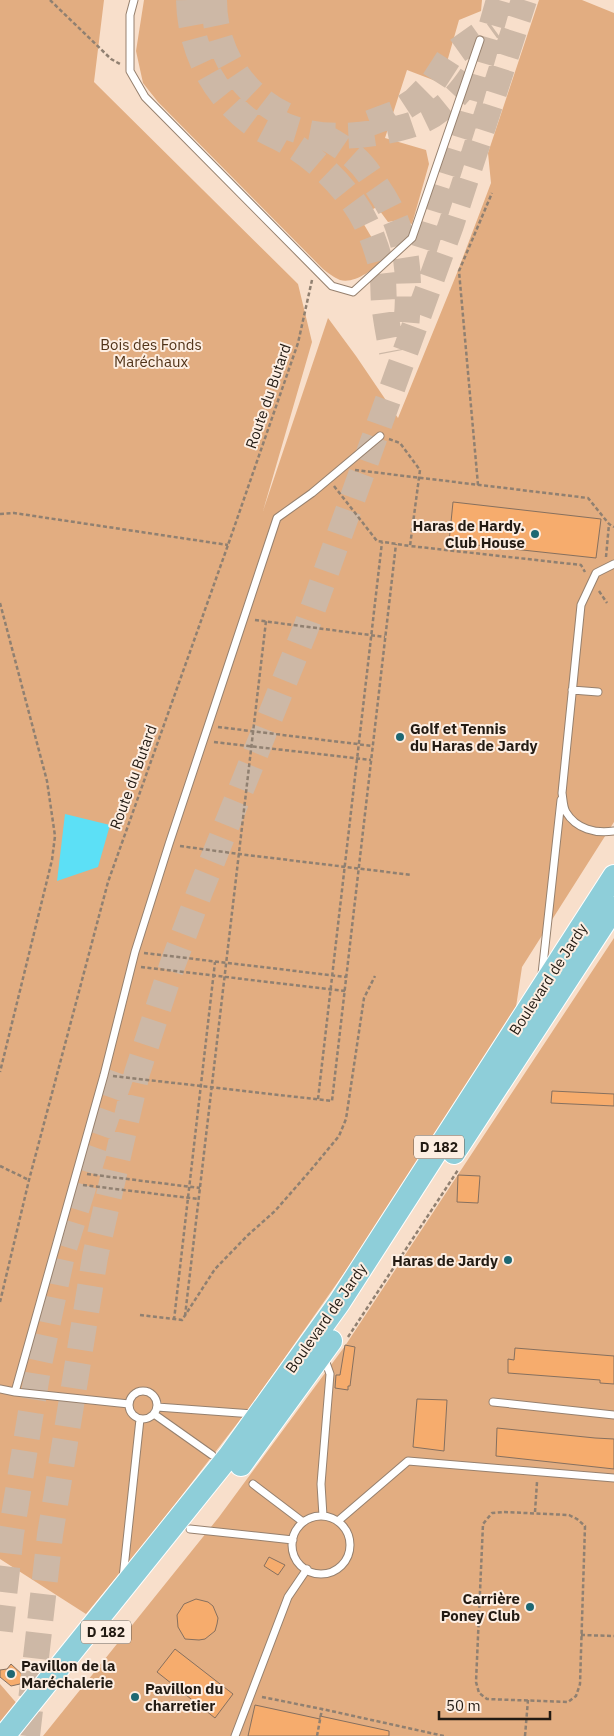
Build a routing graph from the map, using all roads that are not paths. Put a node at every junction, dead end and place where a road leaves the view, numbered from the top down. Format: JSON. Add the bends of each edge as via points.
{"nodes":[{"id":1,"x":134,"y":0,"type":"edge"},
{"id":2,"x":480,"y":40,"type":"dead end"},
{"id":3,"x":380,"y":436,"type":"road end"},
{"id":4,"x":614,"y":564,"type":"edge"},
{"id":5,"x":572,"y":690,"type":"junction"},
{"id":6,"x":598,"y":692,"type":"dead end"},
{"id":7,"x":562,"y":792,"type":"junction"},
{"id":8,"x":614,"y":831,"type":"edge"},
{"id":9,"x":614,"y":876,"type":"edge"},
{"id":10,"x":614,"y":908,"type":"edge"},
{"id":11,"x":540,"y":991,"type":"junction"},
{"id":12,"x":323,"y":1352,"type":"junction"},
{"id":13,"x":0,"y":1389,"type":"edge"},
{"id":14,"x":15,"y":1392,"type":"junction"},
{"id":15,"x":492,"y":1402,"type":"dead end"},
{"id":16,"x":129,"y":1404,"type":"junction"},
{"id":17,"x":156,"y":1410,"type":"junction"},
{"id":18,"x":258,"y":1415,"type":"junction"},
{"id":19,"x":614,"y":1415,"type":"edge"},
{"id":20,"x":140,"y":1419,"type":"junction"},
{"id":21,"x":212,"y":1455,"type":"dead end"},
{"id":22,"x":614,"y":1478,"type":"edge"},
{"id":23,"x":253,"y":1484,"type":"dead end"},
{"id":24,"x":323,"y":1516,"type":"junction"},
{"id":25,"x":338,"y":1521,"type":"junction"},
{"id":26,"x":303,"y":1522,"type":"junction"},
{"id":27,"x":190,"y":1529,"type":"junction"},
{"id":28,"x":293,"y":1540,"type":"junction"},
{"id":29,"x":307,"y":1569,"type":"junction"},
{"id":30,"x":122,"y":1588,"type":"junction"},
{"id":31,"x":4,"y":1736,"type":"edge"},
{"id":32,"x":22,"y":1736,"type":"edge"},
{"id":33,"x":234,"y":1736,"type":"edge"}],
"edges":[{"from":1,"to":2,"type":"lane","via":[[130,15],[130,71],[145,98],[332,286],[353,292],[412,238]]},
{"from":3,"to":14,"type":"lane","via":[[277,518],[135,952]]},
{"from":4,"to":5,"type":"lane","via":[[596,573],[581,604]]},
{"from":5,"to":6,"type":"lane"},
{"from":5,"to":7,"type":"lane"},
{"from":7,"to":8,"type":"lane","via":[[565,811],[579,826],[600,833]]},
{"from":7,"to":11,"type":"lane"},
{"from":9,"to":11,"type":"main road","name":"Boulevard de Jardy","number":"D 182"},
{"from":10,"to":12,"type":"main road","name":"Boulevard de Jardy","number":"D 182"},
{"from":11,"to":18,"type":"main road","name":"Boulevard de Jardy","number":"D 182","via":[[339,1303]]},
{"from":12,"to":24,"type":"lane","via":[[330,1374],[321,1484]]},
{"from":12,"to":27,"type":"main road","name":"Boulevard de Jardy","number":"D 182","via":[[241,1466]]},
{"from":13,"to":14,"type":"lane"},
{"from":14,"to":16,"type":"lane"},
{"from":15,"to":19,"type":"lane"},
{"from":16,"to":17,"type":"lane","via":[[140,1391],[149,1392],[156,1398]]},
{"from":16,"to":20,"type":"lane","via":[[134,1416]]},
{"from":17,"to":18,"type":"lane"},
{"from":17,"to":20,"type":"lane","via":[[148,1419]]},
{"from":17,"to":21,"type":"lane"},
{"from":18,"to":30,"type":"main road","name":"Boulevard de Jardy","number":"D 182","via":[[229,1456]]},
{"from":20,"to":30,"type":"lane"},
{"from":22,"to":25,"type":"lane","via":[[408,1461]]},
{"from":23,"to":26,"type":"lane"},
{"from":24,"to":25,"type":"lane"},
{"from":24,"to":26,"type":"lane"},
{"from":25,"to":29,"type":"lane","via":[[349,1538],[346,1560],[328,1573]]},
{"from":26,"to":28,"type":"lane"},
{"from":27,"to":28,"type":"lane"},
{"from":27,"to":32,"type":"main road","name":"Boulevard de Jardy","number":"D 182"},
{"from":28,"to":29,"type":"lane","via":[[295,1556]]},
{"from":29,"to":33,"type":"lane","via":[[288,1596]]},
{"from":30,"to":31,"type":"main road","name":"Boulevard de Jardy","number":"D 182"}]}
